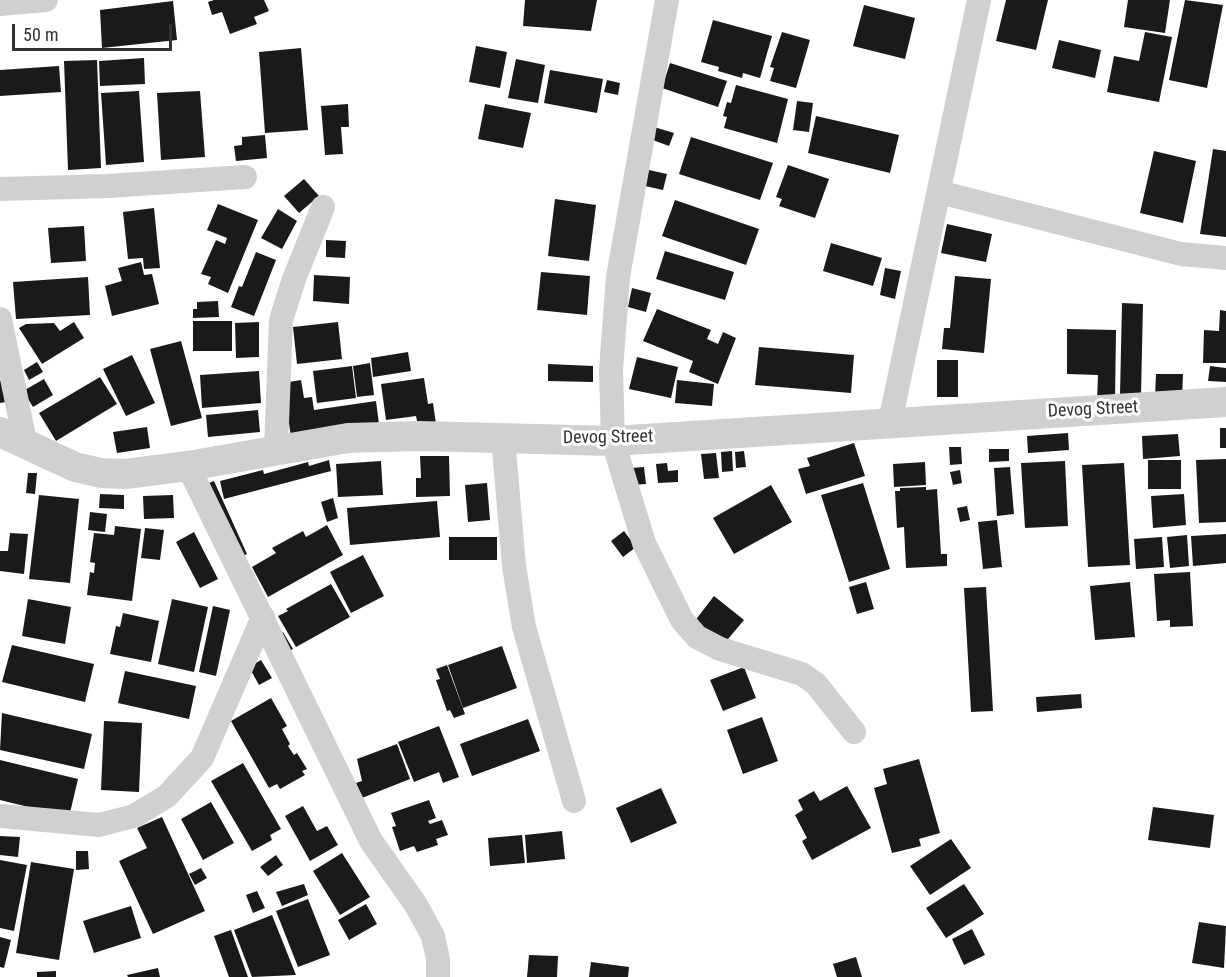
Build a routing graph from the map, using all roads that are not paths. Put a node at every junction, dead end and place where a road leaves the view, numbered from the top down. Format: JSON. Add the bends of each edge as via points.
{"nodes":[{"id":1,"x":46,"y":0,"type":"edge"},
{"id":2,"x":667,"y":0,"type":"edge"},
{"id":3,"x":980,"y":0,"type":"edge"},
{"id":4,"x":0,"y":4,"type":"edge"},
{"id":5,"x":245,"y":177,"type":"dead end"},
{"id":6,"x":0,"y":189,"type":"edge"},
{"id":7,"x":939,"y":192,"type":"junction"},
{"id":8,"x":323,"y":207,"type":"dead end"},
{"id":9,"x":1226,"y":258,"type":"edge"},
{"id":10,"x":0,"y":319,"type":"edge"},
{"id":11,"x":1226,"y":402,"type":"edge"},
{"id":12,"x":890,"y":422,"type":"junction"},
{"id":13,"x":13,"y":437,"type":"edge"},
{"id":14,"x":503,"y":437,"type":"junction"},
{"id":15,"x":613,"y":441,"type":"junction"},
{"id":16,"x":276,"y":449,"type":"junction"},
{"id":17,"x":188,"y":466,"type":"junction"},
{"id":18,"x":262,"y":617,"type":"junction"},
{"id":19,"x":854,"y":732,"type":"dead end"},
{"id":20,"x":574,"y":801,"type":"dead end"},
{"id":21,"x":0,"y":816,"type":"edge"},
{"id":22,"x":438,"y":977,"type":"edge"}],
"edges":[{"from":1,"to":4,"type":"street"},
{"from":2,"to":15,"type":"street","via":[[618,277],[611,370]]},
{"from":3,"to":7,"type":"street"},
{"from":5,"to":6,"type":"street"},
{"from":7,"to":9,"type":"street","via":[[1181,254]]},
{"from":7,"to":12,"type":"street"},
{"from":8,"to":16,"type":"street","via":[[281,320]]},
{"from":10,"to":13,"type":"street"},
{"from":11,"to":12,"type":"street","name":"Devog Street"},
{"from":12,"to":15,"type":"street","name":"Devog Street"},
{"from":13,"to":17,"type":"street","name":"Devog Street","via":[[75,467],[101,473]]},
{"from":14,"to":15,"type":"street","name":"Devog Street"},
{"from":14,"to":16,"type":"street","name":"Devog Street","via":[[348,438]]},
{"from":14,"to":20,"type":"street","via":[[514,566],[524,627]]},
{"from":15,"to":19,"type":"street","via":[[644,543],[682,620],[697,637],[720,649],[802,674],[816,684]]},
{"from":16,"to":17,"type":"street","name":"Devog Street"},
{"from":17,"to":18,"type":"street"},
{"from":18,"to":21,"type":"street","via":[[202,758],[167,796],[134,816],[99,825]]},
{"from":18,"to":22,"type":"street","via":[[371,841],[433,936]]}]}
